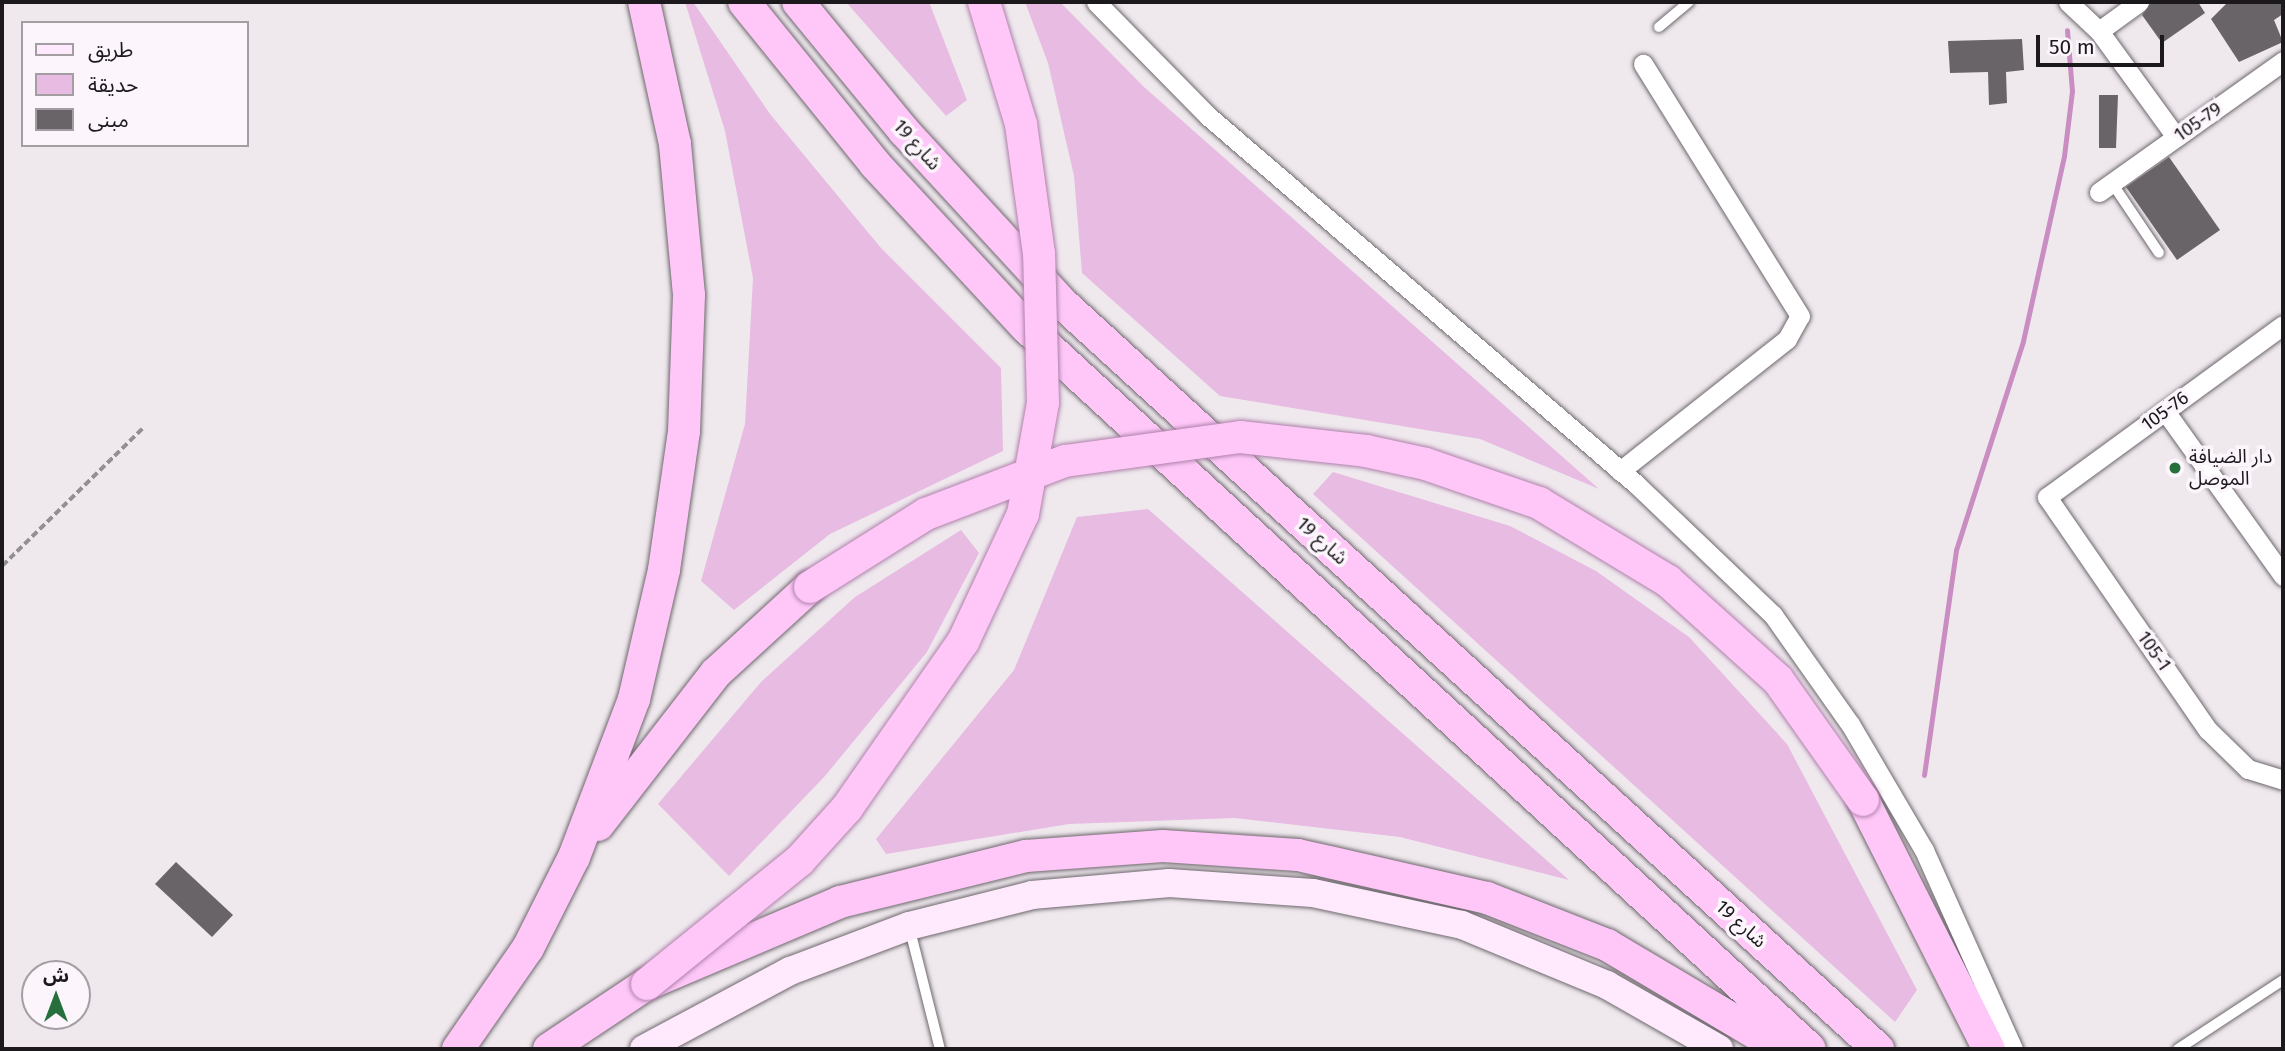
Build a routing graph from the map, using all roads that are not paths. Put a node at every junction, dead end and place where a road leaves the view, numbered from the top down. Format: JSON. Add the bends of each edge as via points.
{"nodes":[{"id":1,"x":644,"y":2,"type":"edge"},
{"id":2,"x":744,"y":2,"type":"edge"},
{"id":3,"x":798,"y":2,"type":"edge"},
{"id":4,"x":984,"y":2,"type":"edge"},
{"id":5,"x":1096,"y":2,"type":"edge"},
{"id":6,"x":1689,"y":2,"type":"edge"},
{"id":7,"x":2068,"y":2,"type":"edge"},
{"id":8,"x":2139,"y":2,"type":"edge"},
{"id":9,"x":1659,"y":27,"type":"dead end"},
{"id":10,"x":2099,"y":31,"type":"junction"},
{"id":11,"x":2283,"y":61,"type":"edge"},
{"id":12,"x":1643,"y":64,"type":"dead end"},
{"id":13,"x":2176,"y":137,"type":"junction"},
{"id":14,"x":2106,"y":187,"type":"joint"},
{"id":15,"x":2159,"y":253,"type":"dead end"},
{"id":16,"x":2281,"y":333,"type":"edge"},
{"id":17,"x":2165,"y":411,"type":"junction"},
{"id":18,"x":1620,"y":471,"type":"junction"},
{"id":19,"x":2047,"y":497,"type":"joint"},
{"id":20,"x":2283,"y":576,"type":"edge"},
{"id":21,"x":2283,"y":780,"type":"edge"},
{"id":22,"x":574,"y":857,"type":"junction"},
{"id":23,"x":909,"y":926,"type":"junction"},
{"id":24,"x":2283,"y":980,"type":"edge"},
{"id":25,"x":647,"y":984,"type":"junction"},
{"id":26,"x":458,"y":1049,"type":"edge"},
{"id":27,"x":549,"y":1049,"type":"edge"},
{"id":28,"x":644,"y":1049,"type":"edge"},
{"id":29,"x":940,"y":1049,"type":"edge"},
{"id":30,"x":1719,"y":1049,"type":"edge"},
{"id":31,"x":1783,"y":1049,"type":"edge"},
{"id":32,"x":1810,"y":1049,"type":"edge"},
{"id":33,"x":1878,"y":1049,"type":"edge"},
{"id":34,"x":1989,"y":1049,"type":"edge"},
{"id":35,"x":2013,"y":1049,"type":"edge"},
{"id":36,"x":2178,"y":1049,"type":"edge"}],
"edges":[{"from":1,"to":22,"type":"highway","via":[[686,232],[688,364],[664,570],[634,699]]},
{"from":2,"to":32,"type":"highway","via":[[874,164],[1025,326]]},
{"from":3,"to":33,"type":"highway","name":"شارع 19","via":[[904,131],[1062,303]]},
{"from":4,"to":25,"type":"highway","bridge":true,"via":[[1021,124],[1040,254],[1043,403],[1023,514],[963,642],[847,808],[800,860]]},
{"from":5,"to":18,"type":"street","via":[[1208,116]]},
{"from":6,"to":9,"type":"lane"},
{"from":7,"to":10,"type":"street"},
{"from":8,"to":10,"type":"street"},
{"from":10,"to":13,"type":"street"},
{"from":11,"to":13,"type":"street","name":"105-79"},
{"from":12,"to":18,"type":"street","via":[[1800,316],[1787,339]]},
{"from":13,"to":14,"type":"street","name":"105-79"},
{"from":14,"to":15,"type":"lane","name":"105-79"},
{"from":16,"to":17,"type":"street","name":"105-76"},
{"from":17,"to":19,"type":"street","name":"105-76"},
{"from":17,"to":20,"type":"street"},
{"from":18,"to":35,"type":"street","via":[[1773,615],[1850,724],[1924,850]]},
{"from":19,"to":21,"type":"street","name":"105-1","via":[[2208,730],[2248,769]]},
{"from":22,"to":26,"type":"highway","via":[[528,948]]},
{"from":22,"to":34,"type":"highway","bridge":true,"via":[[716,673],[810,587],[869,546],[926,514],[1065,461],[1240,437],[1303,441],[1426,464],[1581,524],[1668,581],[1754,656],[1812,722],[1863,800]]},
{"from":23,"to":28,"type":"main road","via":[[767,981]]},
{"from":23,"to":29,"type":"lane"},
{"from":23,"to":30,"type":"main road","via":[[1032,895],[1101,886],[1313,892],[1462,925],[1538,953],[1674,1019]]},
{"from":24,"to":36,"type":"lane"},
{"from":25,"to":27,"type":"highway"},
{"from":25,"to":31,"type":"highway","bridge":true,"via":[[840,902],[1026,856],[1163,846],[1298,855],[1372,867],[1487,898],[1607,945]]}]}
